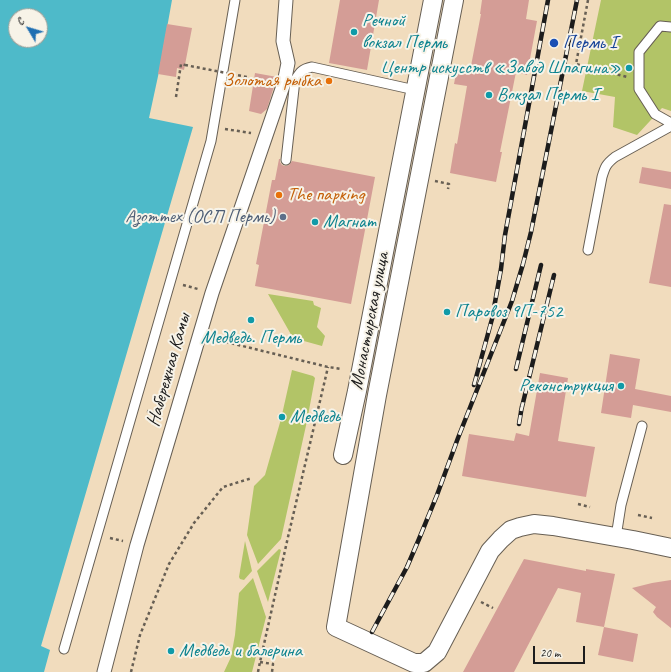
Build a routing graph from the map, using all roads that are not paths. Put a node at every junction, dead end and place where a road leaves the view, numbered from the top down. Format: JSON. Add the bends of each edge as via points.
{"nodes":[{"id":1,"x":235,"y":0,"type":"edge"},
{"id":2,"x":286,"y":0,"type":"edge"},
{"id":3,"x":433,"y":0,"type":"edge"},
{"id":4,"x":454,"y":0,"type":"edge"},
{"id":5,"x":671,"y":27,"type":"edge"},
{"id":6,"x":288,"y":63,"type":"junction"},
{"id":7,"x":312,"y":68,"type":"junction"},
{"id":8,"x":415,"y":90,"type":"junction"},
{"id":9,"x":671,"y":125,"type":"edge"},
{"id":10,"x":286,"y":160,"type":"dead end"},
{"id":11,"x":588,"y":250,"type":"dead end"},
{"id":12,"x":357,"y":390,"type":"junction"},
{"id":13,"x":642,"y":426,"type":"dead end"},
{"id":14,"x":343,"y":455,"type":"dead end"},
{"id":15,"x":366,"y":461,"type":"junction"},
{"id":16,"x":616,"y":537,"type":"junction"},
{"id":17,"x":671,"y":548,"type":"edge"},
{"id":18,"x":64,"y":649,"type":"dead end"},
{"id":19,"x":104,"y":672,"type":"edge"}],
"edges":[{"from":1,"to":18,"type":"lane","via":[[211,140]]},
{"from":2,"to":6,"type":"street","via":[[283,41]]},
{"from":3,"to":8,"type":"street","name":"Монастырская улица"},
{"from":4,"to":15,"type":"street","name":"Монастырская улица"},
{"from":5,"to":9,"type":"lane","via":[[660,26],[640,52],[639,80],[639,89],[655,114]]},
{"from":6,"to":7,"type":"lane"},
{"from":6,"to":19,"type":"street","name":"Набережная Камы","via":[[284,84],[199,336],[137,545]]},
{"from":7,"to":8,"type":"lane"},
{"from":7,"to":10,"type":"lane","via":[[305,68],[295,80]]},
{"from":8,"to":12,"type":"street","name":"Монастырская улица"},
{"from":9,"to":11,"type":"lane","via":[[607,164],[602,177]]},
{"from":12,"to":14,"type":"street","name":"Монастырская улица"},
{"from":12,"to":15,"type":"street","name":"Монастырская улица"},
{"from":13,"to":16,"type":"lane","via":[[621,505]]},
{"from":15,"to":16,"type":"street","name":"Монастырская улица","via":[[336,627],[414,663],[424,663],[437,652],[490,551],[511,530],[534,524]]},
{"from":16,"to":17,"type":"street"}]}
